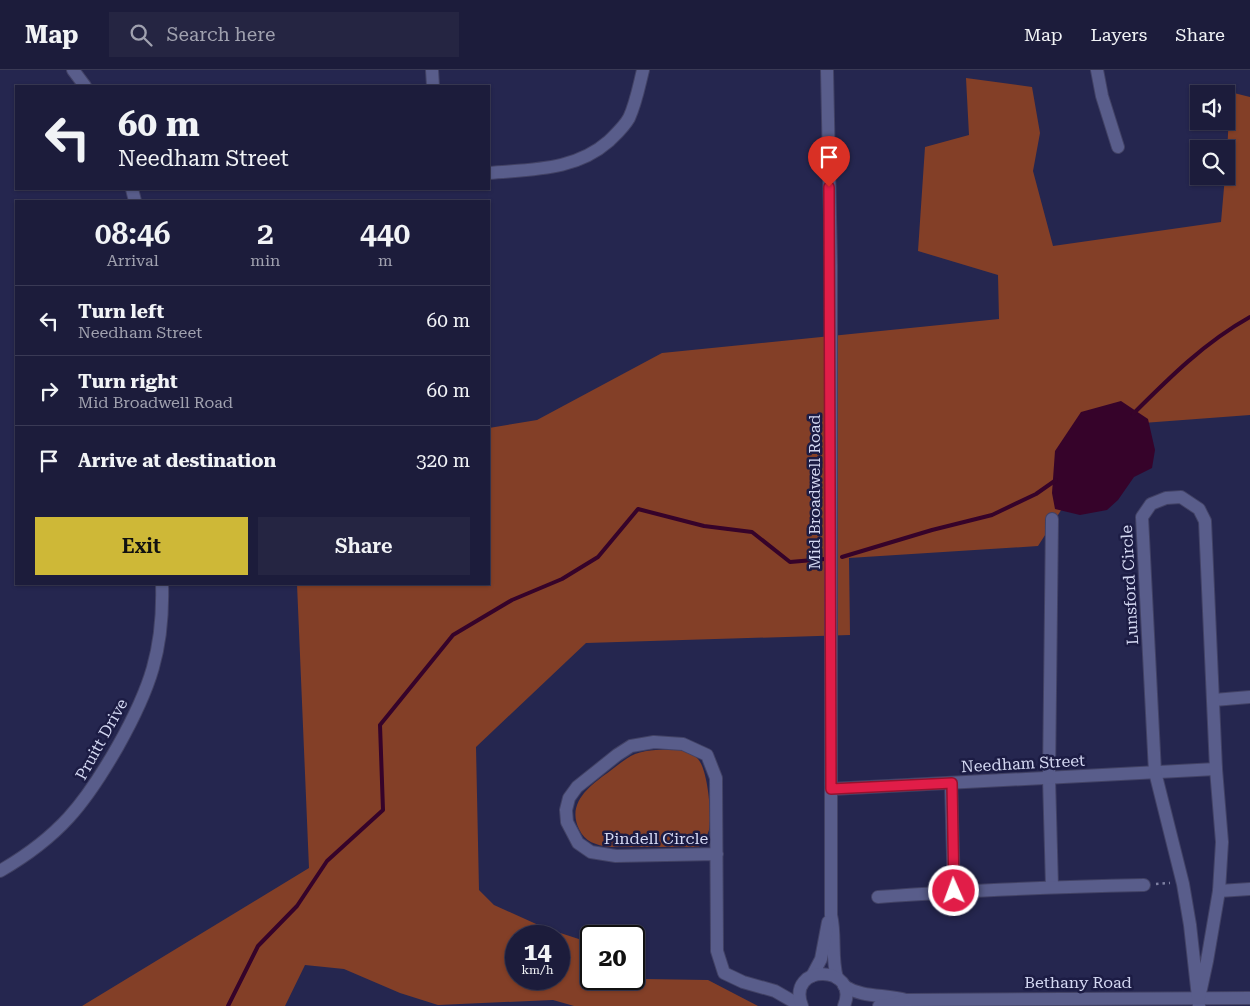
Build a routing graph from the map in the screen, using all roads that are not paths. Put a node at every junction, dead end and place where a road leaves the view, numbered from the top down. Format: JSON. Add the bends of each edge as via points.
{"nodes":[{"id":1,"x":73,"y":70,"type":"edge"},
{"id":2,"x":432,"y":70,"type":"edge"},
{"id":3,"x":643,"y":70,"type":"edge"},
{"id":4,"x":827,"y":70,"type":"edge"},
{"id":5,"x":1097,"y":70,"type":"edge"},
{"id":6,"x":84,"y":85,"type":"edge"},
{"id":7,"x":432,"y":85,"type":"edge"},
{"id":8,"x":1118,"y":147,"type":"dead end"},
{"id":9,"x":490,"y":173,"type":"edge"},
{"id":10,"x":1052,"y":519,"type":"dead end"},
{"id":11,"x":162,"y":585,"type":"edge"},
{"id":12,"x":1250,"y":697,"type":"edge"},
{"id":13,"x":1214,"y":700,"type":"junction"},
{"id":14,"x":1216,"y":769,"type":"junction"},
{"id":15,"x":1155,"y":772,"type":"junction"},
{"id":16,"x":1049,"y":778,"type":"junction"},
{"id":17,"x":952,"y":783,"type":"junction"},
{"id":18,"x":831,"y":789,"type":"junction"},
{"id":19,"x":717,"y":854,"type":"junction"},
{"id":20,"x":0,"y":871,"type":"edge"},
{"id":21,"x":1144,"y":885,"type":"road end"},
{"id":22,"x":1052,"y":887,"type":"junction"},
{"id":23,"x":1250,"y":890,"type":"edge"},
{"id":24,"x":954,"y":891,"type":"junction"},
{"id":25,"x":1219,"y":891,"type":"junction"},
{"id":26,"x":878,"y":897,"type":"dead end"},
{"id":27,"x":831,"y":915,"type":"junction"},
{"id":28,"x":807,"y":980,"type":"junction"},
{"id":29,"x":841,"y":982,"type":"junction"},
{"id":30,"x":775,"y":991,"type":"junction"},
{"id":31,"x":1250,"y":998,"type":"edge"},
{"id":32,"x":906,"y":1000,"type":"junction"},
{"id":33,"x":1199,"y":1002,"type":"edge"},
{"id":34,"x":802,"y":1006,"type":"edge"},
{"id":35,"x":844,"y":1006,"type":"edge"},
{"id":36,"x":879,"y":1006,"type":"edge"}],
"edges":[{"from":1,"to":6,"type":"street"},
{"from":2,"to":7,"type":"street"},
{"from":3,"to":9,"type":"street","via":[[628,119],[618,132],[587,158],[565,165]]},
{"from":4,"to":18,"type":"street","name":"Mid Broadwell Road","via":[[831,265]]},
{"from":5,"to":8,"type":"street"},
{"from":10,"to":16,"type":"street"},
{"from":11,"to":20,"type":"street","name":"Pruitt Drive","via":[[163,611],[158,649],[136,713],[75,813],[50,837]]},
{"from":12,"to":13,"type":"street"},
{"from":13,"to":14,"type":"street","name":"Lunsford Circle"},
{"from":13,"to":15,"type":"street","name":"Lunsford Circle","via":[[1205,520],[1199,509],[1181,497],[1166,498],[1151,504],[1142,517]]},
{"from":14,"to":15,"type":"street","name":"Needham Street"},
{"from":14,"to":25,"type":"street","name":"Lunsford Circle","via":[[1222,842]]},
{"from":15,"to":16,"type":"street","name":"Needham Street"},
{"from":15,"to":33,"type":"street","name":"Lunsford Circle","via":[[1182,882]]},
{"from":16,"to":17,"type":"street","name":"Needham Street"},
{"from":16,"to":22,"type":"street"},
{"from":17,"to":18,"type":"street","name":"Needham Street"},
{"from":17,"to":24,"type":"street"},
{"from":18,"to":27,"type":"street","name":"Mid Broadwell Road"},
{"from":19,"to":19,"type":"street","name":"Pindell Circle","via":[[716,778],[707,755],[689,746],[654,742],[631,746],[577,787],[569,798],[567,822],[578,843],[591,852],[616,856]]},
{"from":19,"to":30,"type":"street","name":"Pindell Circle","via":[[718,951],[724,973]]},
{"from":21,"to":22,"type":"street"},
{"from":22,"to":24,"type":"street"},
{"from":23,"to":25,"type":"street"},
{"from":24,"to":26,"type":"street"},
{"from":25,"to":33,"type":"street","name":"Lunsford Circle"},
{"from":27,"to":28,"type":"street","name":"Mid Broadwell Road","via":[[821,959]]},
{"from":27,"to":29,"type":"street","name":"Mid Broadwell Road","via":[[834,969]]},
{"from":28,"to":29,"type":"street","name":"Pindell Circle","via":[[826,973]]},
{"from":28,"to":30,"type":"street","name":"Pindell Circle"},
{"from":28,"to":34,"type":"street","via":[[800,995]]},
{"from":29,"to":32,"type":"street","name":"Bethany Road","via":[[852,991]]},
{"from":29,"to":35,"type":"street","name":"Mid Broadwell Road","via":[[846,994]]},
{"from":30,"to":34,"type":"street","name":"Pindell Circle"},
{"from":31,"to":33,"type":"street","name":"Bethany Road"},
{"from":32,"to":33,"type":"street","name":"Bethany Road"},
{"from":32,"to":36,"type":"street","name":"Bethany Road"}]}
